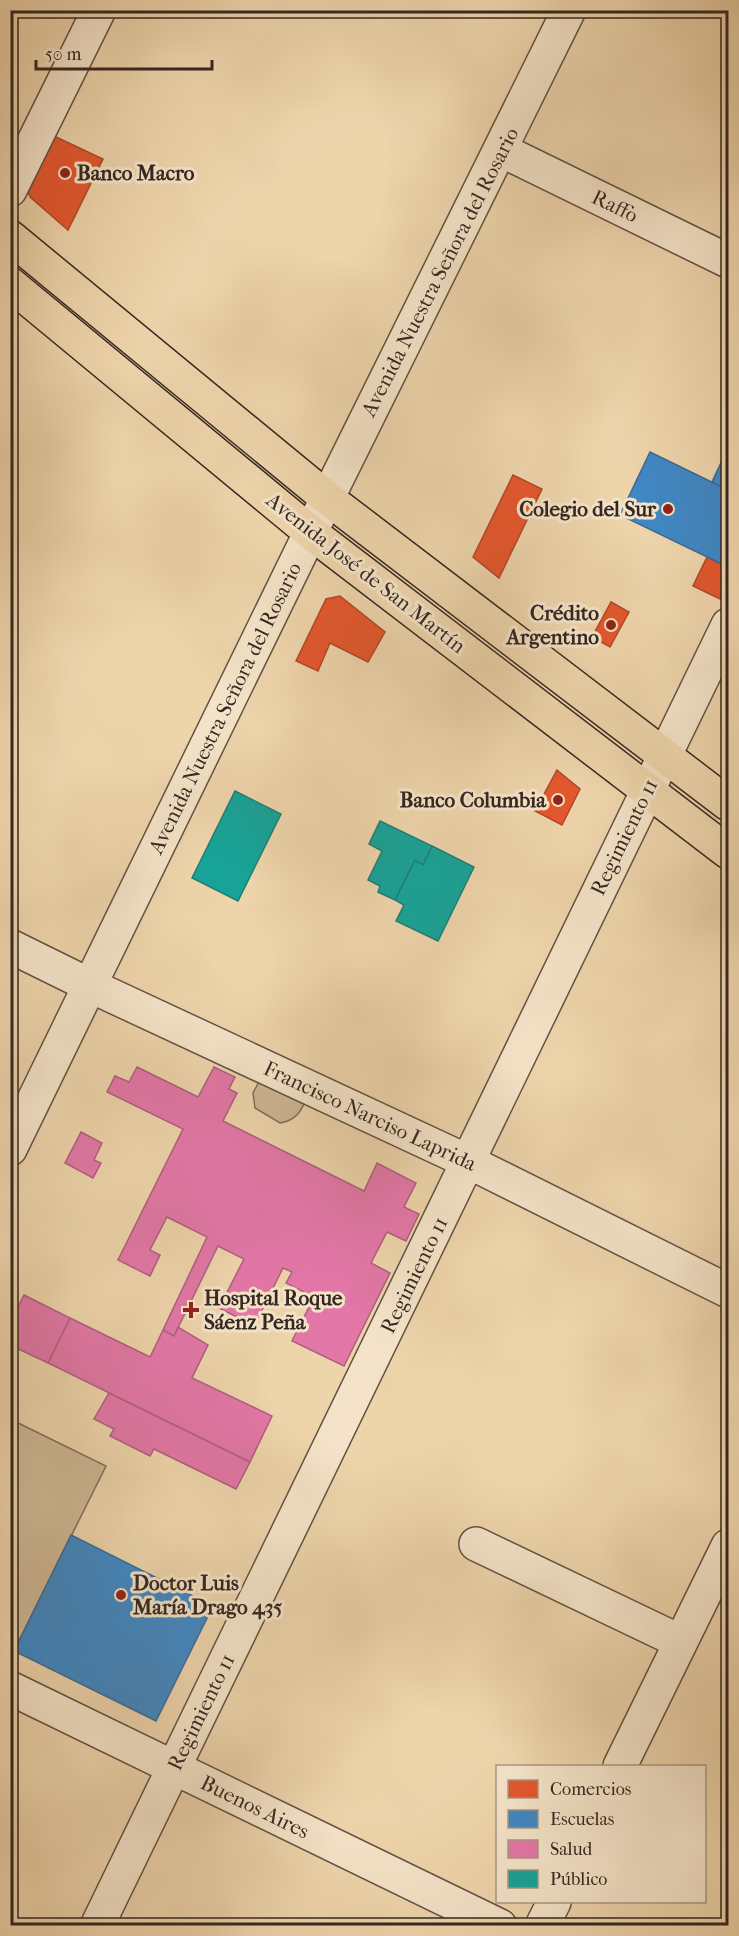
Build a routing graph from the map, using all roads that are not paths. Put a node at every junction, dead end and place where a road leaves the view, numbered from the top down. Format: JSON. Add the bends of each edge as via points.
{"nodes":[{"id":1,"x":99,"y":10,"type":"edge"},
{"id":2,"x":569,"y":10,"type":"edge"},
{"id":3,"x":501,"y":150,"type":"junction"},
{"id":4,"x":10,"y":190,"type":"edge"},
{"id":5,"x":10,"y":237,"type":"edge"},
{"id":6,"x":729,"y":261,"type":"edge"},
{"id":7,"x":10,"y":284,"type":"edge"},
{"id":8,"x":327,"y":498,"type":"junction"},
{"id":9,"x":310,"y":532,"type":"junction"},
{"id":10,"x":729,"y":625,"type":"edge"},
{"id":11,"x":664,"y":754,"type":"junction"},
{"id":12,"x":647,"y":788,"type":"junction"},
{"id":13,"x":729,"y":804,"type":"edge"},
{"id":14,"x":729,"y":852,"type":"edge"},
{"id":15,"x":10,"y":946,"type":"edge"},
{"id":16,"x":91,"y":986,"type":"junction"},
{"id":17,"x":10,"y":1149,"type":"edge"},
{"id":18,"x":469,"y":1162,"type":"junction"},
{"id":19,"x":729,"y":1291,"type":"edge"},
{"id":20,"x":476,"y":1544,"type":"dead end"},
{"id":21,"x":729,"y":1546,"type":"edge"},
{"id":22,"x":681,"y":1642,"type":"junction"},
{"id":23,"x":10,"y":1688,"type":"edge"},
{"id":24,"x":621,"y":1765,"type":"edge"},
{"id":25,"x":174,"y":1768,"type":"junction"},
{"id":26,"x":554,"y":1903,"type":"edge"},
{"id":27,"x":97,"y":1926,"type":"edge"},
{"id":28,"x":500,"y":1926,"type":"edge"},
{"id":29,"x":542,"y":1926,"type":"edge"}],
"edges":[{"from":1,"to":4,"type":"street"},
{"from":2,"to":3,"type":"street","name":"Avenida Nuestra Señora del Rosario"},
{"from":3,"to":6,"type":"street","name":"Raffo"},
{"from":3,"to":8,"type":"street","name":"Avenida Nuestra Señora del Rosario"},
{"from":5,"to":8,"type":"main road","name":"Avenida José de San Martín"},
{"from":7,"to":9,"type":"main road","name":"Avenida José de San Martín"},
{"from":8,"to":9,"type":"street","name":"Avenida Nuestra Señora del Rosario"},
{"from":8,"to":11,"type":"main road","name":"Avenida José de San Martín"},
{"from":9,"to":12,"type":"main road","name":"Avenida José de San Martín"},
{"from":9,"to":16,"type":"street","name":"Avenida Nuestra Señora del Rosario"},
{"from":10,"to":11,"type":"street","name":"Regimiento 11"},
{"from":11,"to":12,"type":"street","name":"Regimiento 11"},
{"from":11,"to":13,"type":"main road","name":"Avenida José de San Martín"},
{"from":12,"to":14,"type":"main road","name":"Avenida José de San Martín"},
{"from":12,"to":18,"type":"street","name":"Regimiento 11"},
{"from":15,"to":16,"type":"street","name":"Francisco Narciso Laprida"},
{"from":16,"to":17,"type":"street","name":"Avenida Nuestra Señora del Rosario"},
{"from":16,"to":18,"type":"street","name":"Francisco Narciso Laprida"},
{"from":18,"to":19,"type":"street","name":"Francisco Narciso Laprida"},
{"from":18,"to":25,"type":"street","name":"Regimiento 11"},
{"from":20,"to":22,"type":"street"},
{"from":21,"to":22,"type":"street"},
{"from":22,"to":24,"type":"street"},
{"from":23,"to":25,"type":"street","name":"Buenos Aires"},
{"from":25,"to":27,"type":"street","name":"Regimiento 11"},
{"from":25,"to":28,"type":"street","name":"Buenos Aires"},
{"from":26,"to":29,"type":"street"}]}
